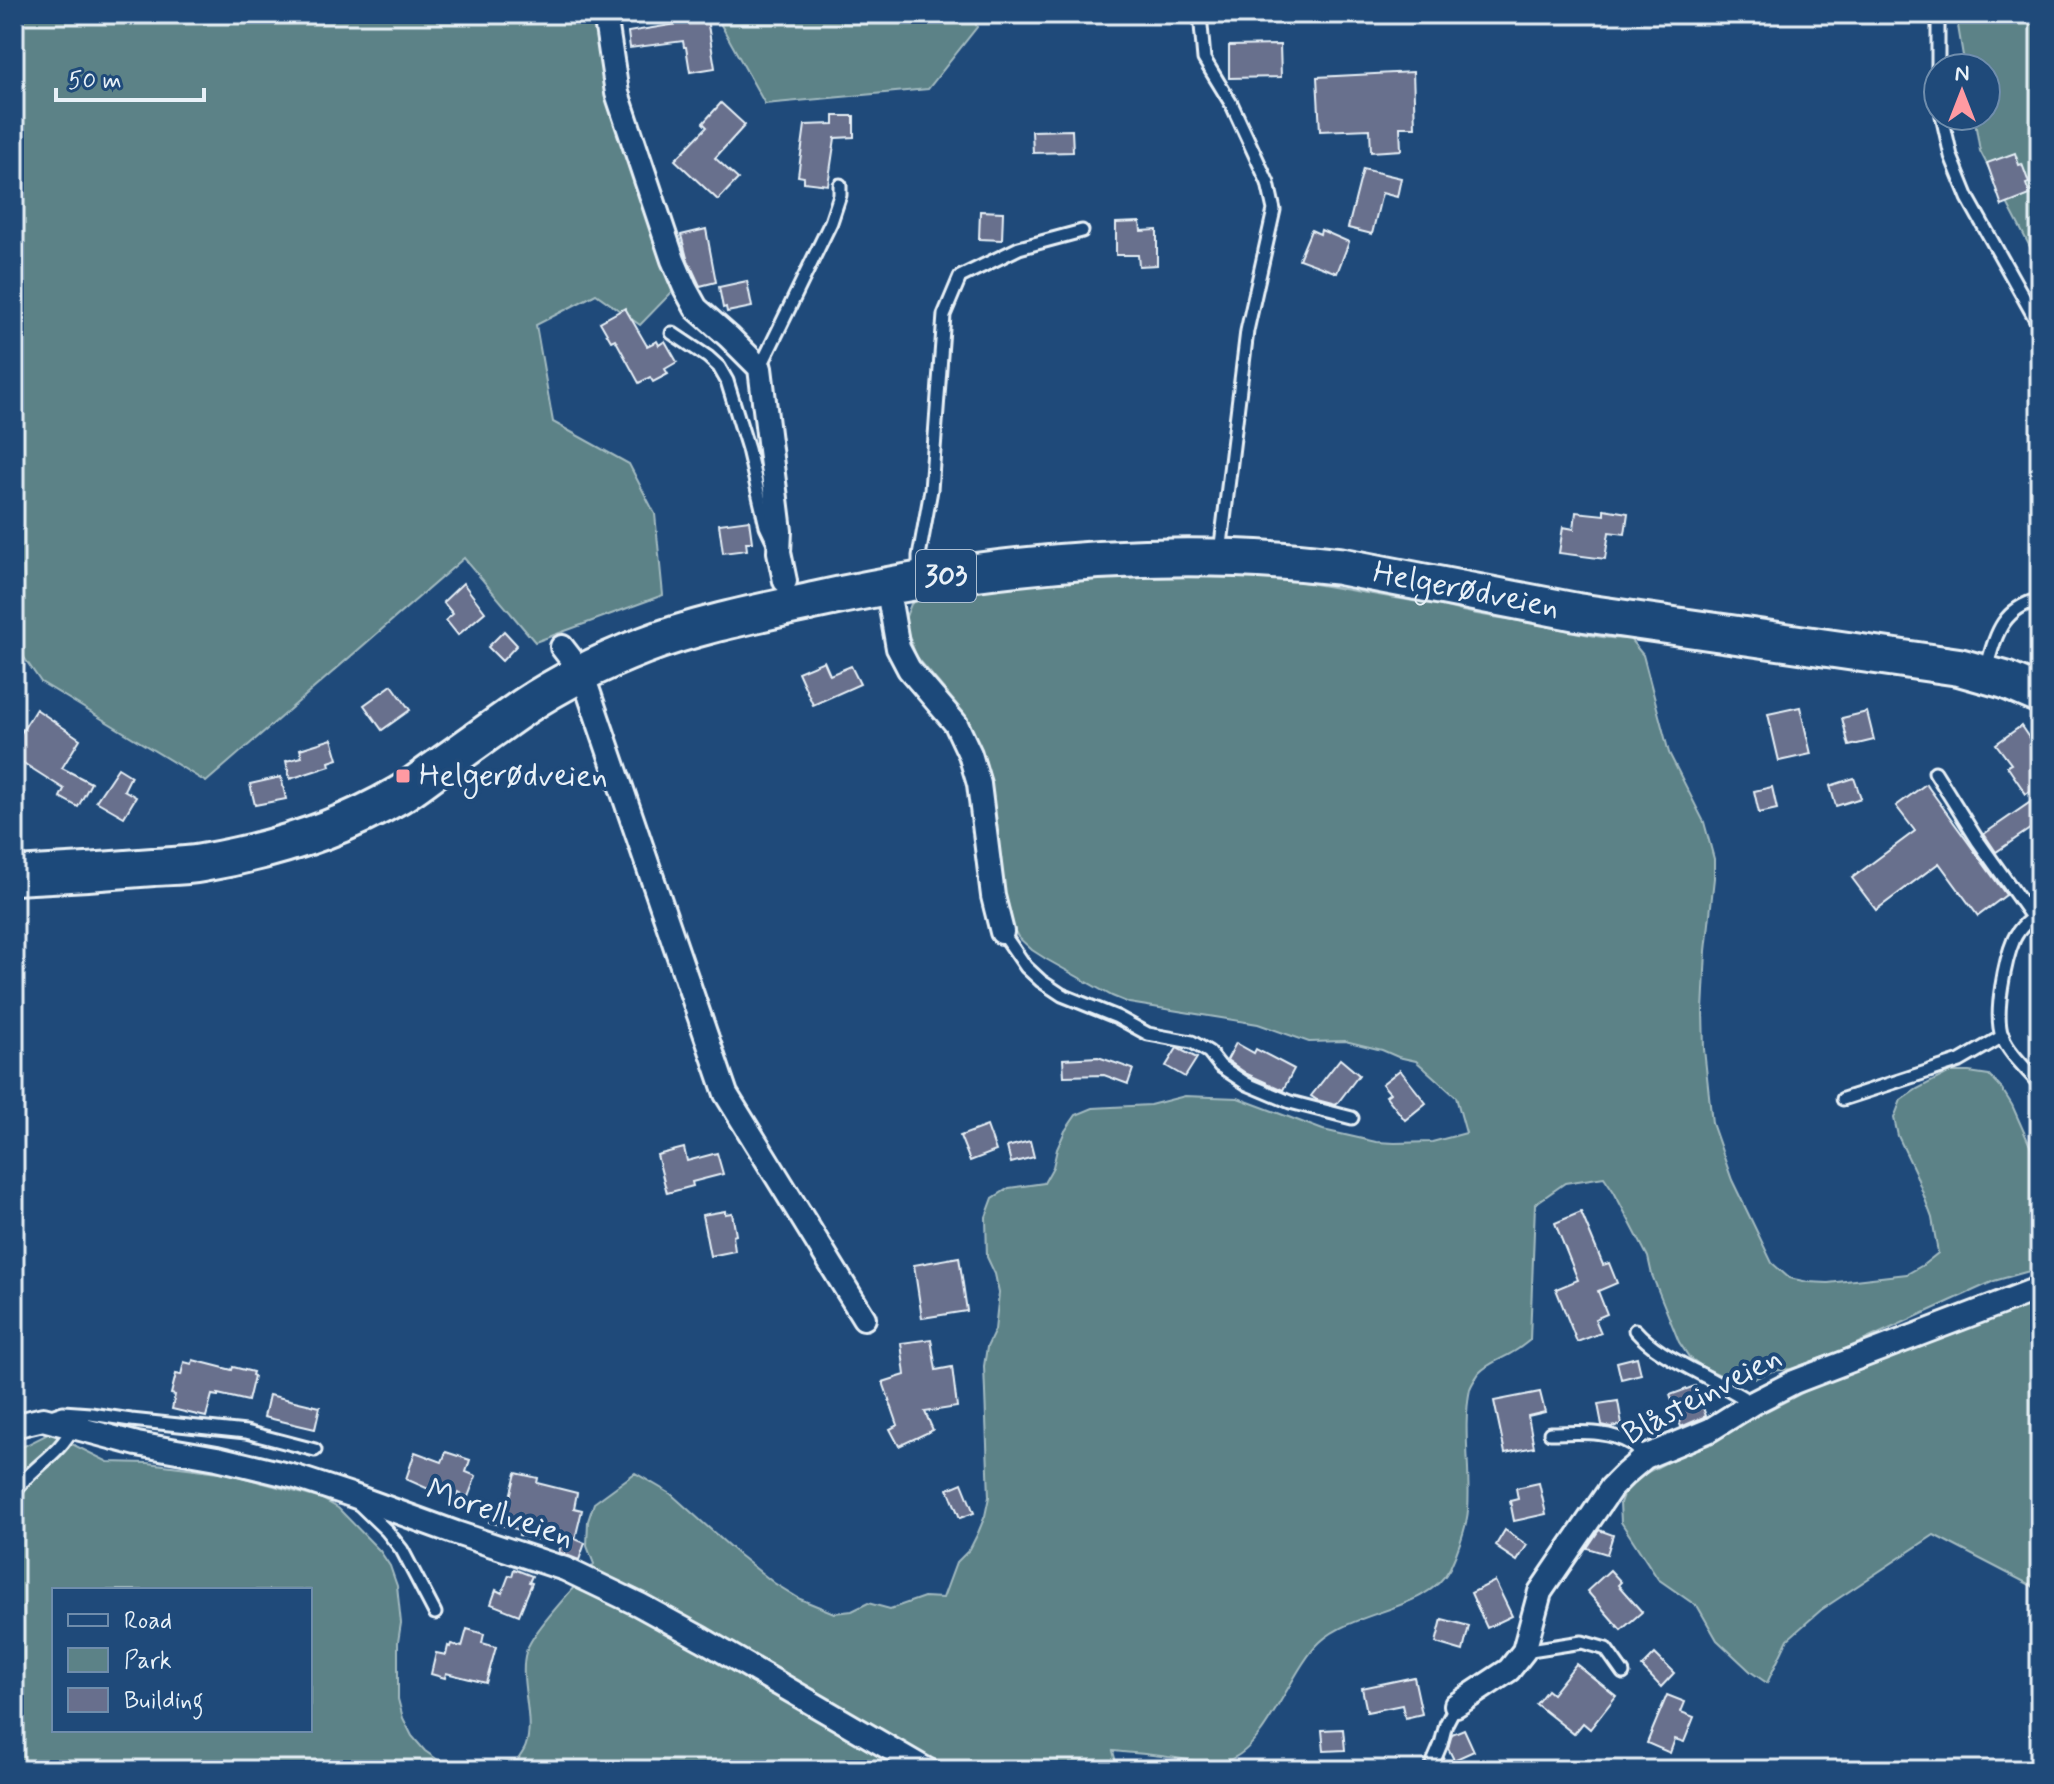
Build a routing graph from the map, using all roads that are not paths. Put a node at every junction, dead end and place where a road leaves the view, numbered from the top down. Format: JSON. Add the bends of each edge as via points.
{"nodes":[{"id":1,"x":605,"y":14,"type":"edge"},
{"id":2,"x":1200,"y":14,"type":"edge"},
{"id":3,"x":1938,"y":14,"type":"edge"},
{"id":4,"x":1938,"y":52,"type":"edge"},
{"id":5,"x":1946,"y":132,"type":"edge"},
{"id":6,"x":840,"y":185,"type":"dead end"},
{"id":7,"x":1082,"y":231,"type":"dead end"},
{"id":8,"x":2040,"y":327,"type":"edge"},
{"id":9,"x":672,"y":333,"type":"dead end"},
{"id":10,"x":760,"y":368,"type":"junction"},
{"id":11,"x":779,"y":552,"type":"junction"},
{"id":12,"x":1220,"y":557,"type":"junction"},
{"id":13,"x":785,"y":581,"type":"dead end"},
{"id":14,"x":903,"y":582,"type":"junction"},
{"id":15,"x":2040,"y":599,"type":"edge"},
{"id":16,"x":572,"y":660,"type":"junction"},
{"id":17,"x":1985,"y":673,"type":"junction"},
{"id":18,"x":2040,"y":695,"type":"edge"},
{"id":19,"x":1935,"y":772,"type":"dead end"},
{"id":20,"x":14,"y":876,"type":"edge"},
{"id":21,"x":2036,"y":915,"type":"edge"},
{"id":22,"x":1002,"y":932,"type":"joint"},
{"id":23,"x":2003,"y":1036,"type":"junction"},
{"id":24,"x":2040,"y":1085,"type":"edge"},
{"id":25,"x":1843,"y":1099,"type":"dead end"},
{"id":26,"x":1352,"y":1118,"type":"dead end"},
{"id":27,"x":2040,"y":1288,"type":"edge"},
{"id":28,"x":864,"y":1318,"type":"dead end"},
{"id":29,"x":1635,"y":1330,"type":"dead end"},
{"id":30,"x":1753,"y":1403,"type":"junction"},
{"id":31,"x":43,"y":1419,"type":"junction"},
{"id":32,"x":14,"y":1426,"type":"edge"},
{"id":33,"x":73,"y":1427,"type":"junction"},
{"id":34,"x":1550,"y":1433,"type":"dead end"},
{"id":35,"x":315,"y":1450,"type":"dead end"},
{"id":36,"x":1645,"y":1457,"type":"junction"},
{"id":37,"x":14,"y":1492,"type":"edge"},
{"id":38,"x":351,"y":1495,"type":"junction"},
{"id":39,"x":435,"y":1613,"type":"dead end"},
{"id":40,"x":1524,"y":1651,"type":"junction"},
{"id":41,"x":1623,"y":1673,"type":"dead end"},
{"id":42,"x":1456,"y":1705,"type":"joint"},
{"id":43,"x":927,"y":1770,"type":"edge"},
{"id":44,"x":1430,"y":1770,"type":"edge"}],
"edges":[{"from":1,"to":10,"type":"street","via":[[617,93],[685,288],[696,308]]},
{"from":2,"to":12,"type":"lane","via":[[1204,59],[1232,105],[1268,183],[1274,210],[1247,331]]},
{"from":3,"to":4,"type":"lane"},
{"from":5,"to":8,"type":"lane","via":[[1968,198]]},
{"from":6,"to":10,"type":"lane","via":[[831,222]]},
{"from":7,"to":14,"type":"lane","via":[[1019,248],[960,277],[944,315],[931,490],[919,556]]},
{"from":9,"to":11,"type":"lane","via":[[708,357],[727,381],[766,526]]},
{"from":10,"to":11,"type":"street"},
{"from":11,"to":13,"type":"street"},
{"from":12,"to":14,"type":"main road","name":"Helgerødveien","number":"303","via":[[1052,563]]},
{"from":12,"to":17,"type":"main road","name":"Helgerødveien","number":"303","via":[[1339,566],[1577,612]]},
{"from":14,"to":16,"type":"main road","name":"Helgerødveien","number":"303","via":[[710,623],[642,647]]},
{"from":14,"to":22,"type":"street","via":[[898,648],[956,724],[970,754]]},
{"from":15,"to":17,"type":"lane","via":[[2012,611],[1998,629]]},
{"from":16,"to":20,"type":"main road","name":"Helgerødveien","number":"303","via":[[528,704],[401,794],[295,842],[200,863]]},
{"from":16,"to":28,"type":"street","via":[[726,1094]]},
{"from":17,"to":18,"type":"main road","name":"Helgerødveien","number":"303"},
{"from":19,"to":21,"type":"lane","via":[[1978,841]]},
{"from":21,"to":23,"type":"lane","via":[[2015,937],[2003,980],[1998,1010]]},
{"from":22,"to":26,"type":"lane","via":[[1026,967],[1062,995],[1148,1034],[1192,1042],[1247,1084]]},
{"from":23,"to":24,"type":"lane"},
{"from":23,"to":25,"type":"lane","via":[[1960,1061]]},
{"from":27,"to":30,"type":"street","name":"Blåsteinveien","via":[[1794,1382]]},
{"from":29,"to":30,"type":"lane","via":[[1669,1358]]},
{"from":30,"to":36,"type":"street","name":"Blåsteinveien","via":[[1710,1430]]},
{"from":31,"to":32,"type":"street","name":"Morellveien"},
{"from":31,"to":33,"type":"street","name":"Morellveien"},
{"from":31,"to":35,"type":"lane","via":[[63,1412],[91,1414],[246,1432]]},
{"from":33,"to":37,"type":"lane"},
{"from":33,"to":38,"type":"street","name":"Morellveien","via":[[283,1474]]},
{"from":34,"to":36,"type":"lane","via":[[1610,1436]]},
{"from":36,"to":40,"type":"street","name":"Blåsteinveien","via":[[1611,1488],[1540,1592]]},
{"from":38,"to":39,"type":"lane","via":[[402,1550]]},
{"from":38,"to":43,"type":"street","name":"Morellveien","via":[[565,1569],[702,1639]]},
{"from":40,"to":41,"type":"lane","via":[[1582,1642],[1606,1649]]},
{"from":40,"to":42,"type":"street","via":[[1509,1670]]},
{"from":42,"to":44,"type":"lane"}]}
